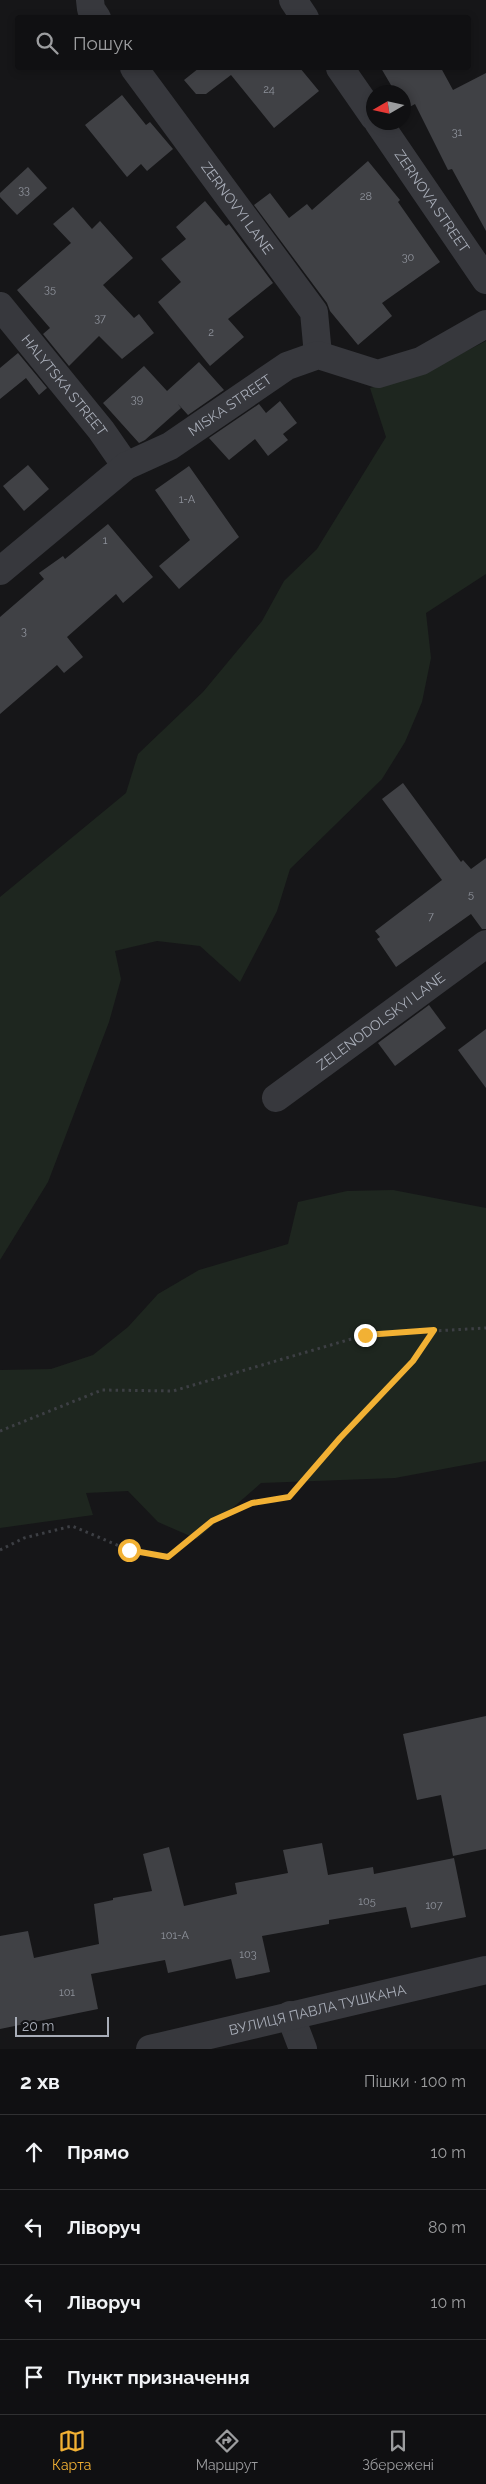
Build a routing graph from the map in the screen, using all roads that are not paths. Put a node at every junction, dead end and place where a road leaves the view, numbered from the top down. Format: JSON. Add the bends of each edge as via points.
{"nodes":[{"id":1,"x":90,"y":0,"type":"edge"},
{"id":2,"x":293,"y":0,"type":"edge"},
{"id":3,"x":95,"y":15,"type":"edge"},
{"id":4,"x":303,"y":15,"type":"edge"},
{"id":5,"x":135,"y":70,"type":"edge"},
{"id":6,"x":341,"y":70,"type":"edge"},
{"id":7,"x":366,"y":105,"type":"edge"},
{"id":8,"x":383,"y":130,"type":"edge"},
{"id":9,"x":486,"y":280,"type":"edge"},
{"id":10,"x":0,"y":306,"type":"edge"},
{"id":11,"x":486,"y":324,"type":"edge"},
{"id":12,"x":318,"y":355,"type":"junction"},
{"id":13,"x":126,"y":466,"type":"junction"},
{"id":14,"x":0,"y":571,"type":"edge"},
{"id":15,"x":486,"y":944,"type":"edge"},
{"id":16,"x":276,"y":1098,"type":"dead end"},
{"id":17,"x":486,"y":1970,"type":"edge"},
{"id":18,"x":290,"y":2016,"type":"junction"},
{"id":19,"x":150,"y":2049,"type":"edge"},
{"id":20,"x":303,"y":2049,"type":"edge"}],
"edges":[{"from":1,"to":3,"type":"street"},
{"from":2,"to":4,"type":"street"},
{"from":5,"to":12,"type":"street","name":"ZERNOVYI LANE","via":[[314,312]]},
{"from":6,"to":7,"type":"street"},
{"from":8,"to":9,"type":"street","name":"ZERNOVA STREET"},
{"from":10,"to":13,"type":"street","name":"HALYTSKA STREET","via":[[101,430]]},
{"from":11,"to":12,"type":"street","via":[[421,361],[378,374]]},
{"from":12,"to":13,"type":"street","name":"MISKA STREET","via":[[287,366],[170,446]]},
{"from":13,"to":14,"type":"street","name":"MISKA STREET"},
{"from":15,"to":16,"type":"street","name":"ZELENODOLSKYI LANE"},
{"from":17,"to":18,"type":"street","name":"ВУЛИЦЯ ПАВЛА ТУШКАНА"},
{"from":18,"to":19,"type":"street","name":"ВУЛИЦЯ ПАВЛА ТУШКАНА"},
{"from":18,"to":20,"type":"street"}]}
